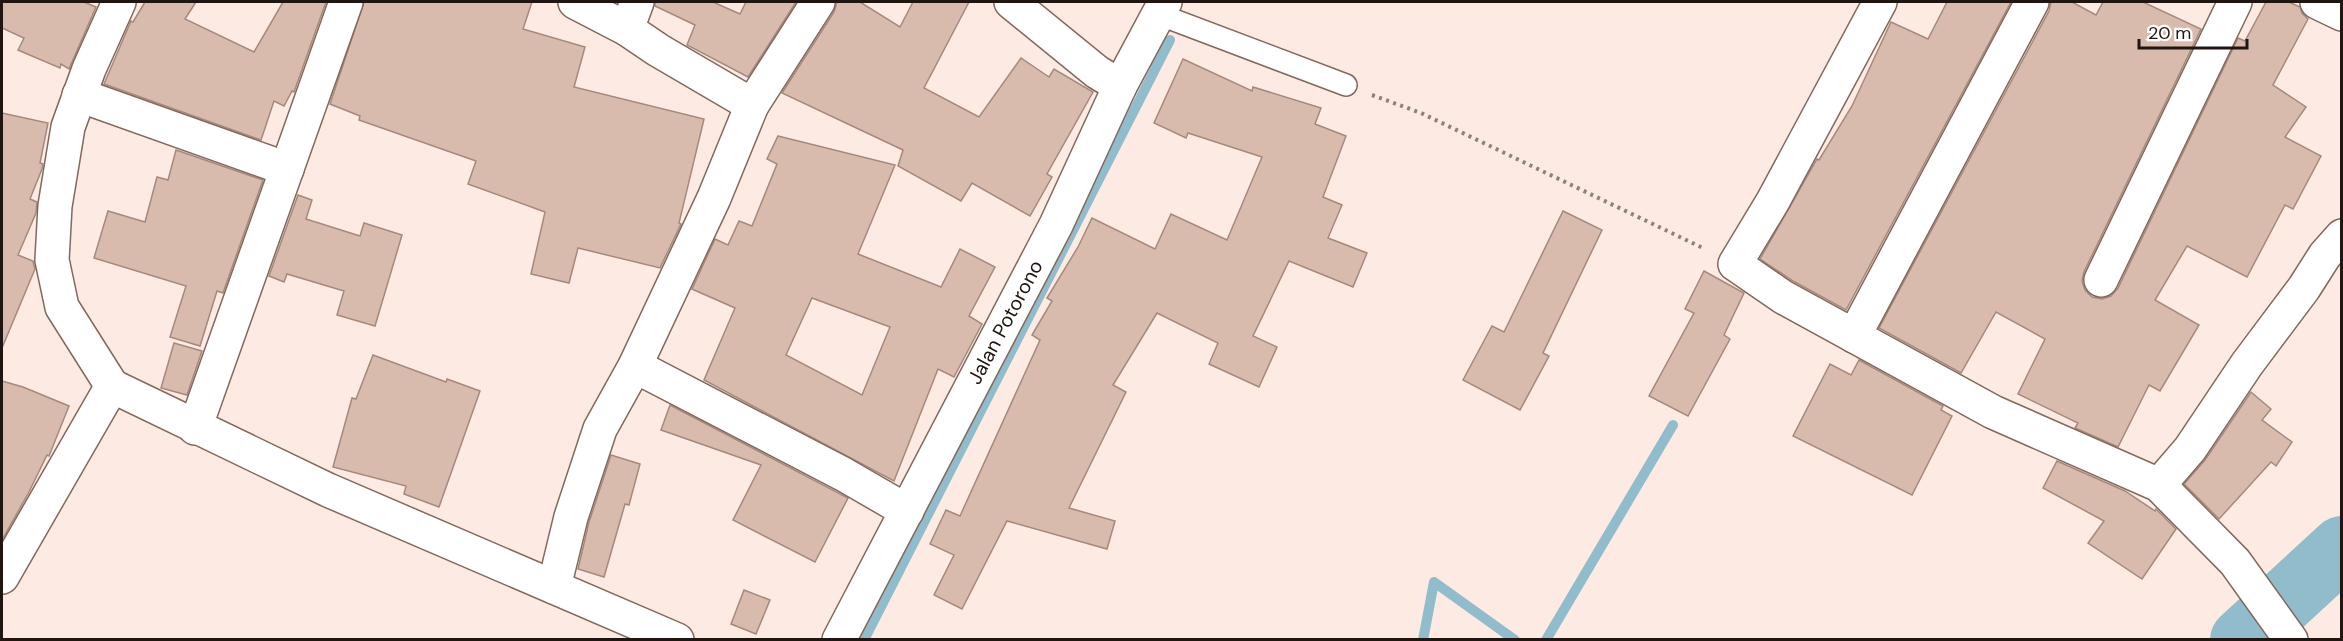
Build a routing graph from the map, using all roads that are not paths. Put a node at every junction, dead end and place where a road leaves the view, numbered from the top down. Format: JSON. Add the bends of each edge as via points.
{"nodes":[{"id":1,"x":119,"y":2,"type":"edge"},
{"id":2,"x":346,"y":2,"type":"edge"},
{"id":3,"x":575,"y":2,"type":"edge"},
{"id":4,"x":818,"y":2,"type":"edge"},
{"id":5,"x":1011,"y":2,"type":"edge"},
{"id":6,"x":1880,"y":2,"type":"edge"},
{"id":7,"x":2032,"y":2,"type":"edge"},
{"id":8,"x":2235,"y":2,"type":"edge"},
{"id":9,"x":2317,"y":2,"type":"edge"},
{"id":10,"x":1162,"y":8,"type":"edge"},
{"id":11,"x":2342,"y":14,"type":"edge"},
{"id":12,"x":632,"y":15,"type":"edge"},
{"id":13,"x":1346,"y":85,"type":"road end"},
{"id":14,"x":1120,"y":86,"type":"junction"},
{"id":15,"x":79,"y":95,"type":"junction"},
{"id":16,"x":752,"y":105,"type":"junction"},
{"id":17,"x":287,"y":169,"type":"junction"},
{"id":18,"x":2342,"y":236,"type":"edge"},
{"id":19,"x":2101,"y":280,"type":"dead end"},
{"id":20,"x":1854,"y":336,"type":"junction"},
{"id":21,"x":635,"y":366,"type":"junction"},
{"id":22,"x":112,"y":386,"type":"junction"},
{"id":23,"x":195,"y":428,"type":"junction"},
{"id":24,"x":2159,"y":485,"type":"junction"},
{"id":25,"x":907,"y":511,"type":"junction"},
{"id":26,"x":2,"y":577,"type":"edge"},
{"id":27,"x":554,"y":587,"type":"junction"},
{"id":28,"x":2290,"y":638,"type":"edge"},
{"id":29,"x":677,"y":639,"type":"edge"},
{"id":30,"x":839,"y":639,"type":"edge"}],
"edges":[{"from":1,"to":15,"type":"street"},
{"from":2,"to":17,"type":"street"},
{"from":3,"to":12,"type":"street"},
{"from":4,"to":16,"type":"street"},
{"from":5,"to":14,"type":"street"},
{"from":6,"to":20,"type":"street","via":[[1735,264],[1783,297]]},
{"from":7,"to":20,"type":"street"},
{"from":8,"to":19,"type":"street"},
{"from":9,"to":11,"type":"street"},
{"from":10,"to":13,"type":"lane"},
{"from":10,"to":14,"type":"street","name":"Jalan Potorono"},
{"from":12,"to":16,"type":"street","via":[[658,50]]},
{"from":14,"to":25,"type":"street","name":"Jalan Potorono","via":[[1056,225]]},
{"from":15,"to":17,"type":"street"},
{"from":15,"to":22,"type":"street","via":[[68,127],[55,206],[52,260],[62,307]]},
{"from":16,"to":21,"type":"street","via":[[714,198]]},
{"from":17,"to":23,"type":"street"},
{"from":18,"to":24,"type":"street","via":[[2190,449]]},
{"from":20,"to":24,"type":"street","via":[[1993,412]]},
{"from":21,"to":25,"type":"street"},
{"from":21,"to":27,"type":"street","via":[[600,429],[571,517]]},
{"from":22,"to":23,"type":"street"},
{"from":22,"to":26,"type":"street"},
{"from":23,"to":27,"type":"street"},
{"from":24,"to":28,"type":"street","via":[[2235,562]]},
{"from":25,"to":30,"type":"street","name":"Jalan Potorono"},
{"from":27,"to":29,"type":"street"}]}
